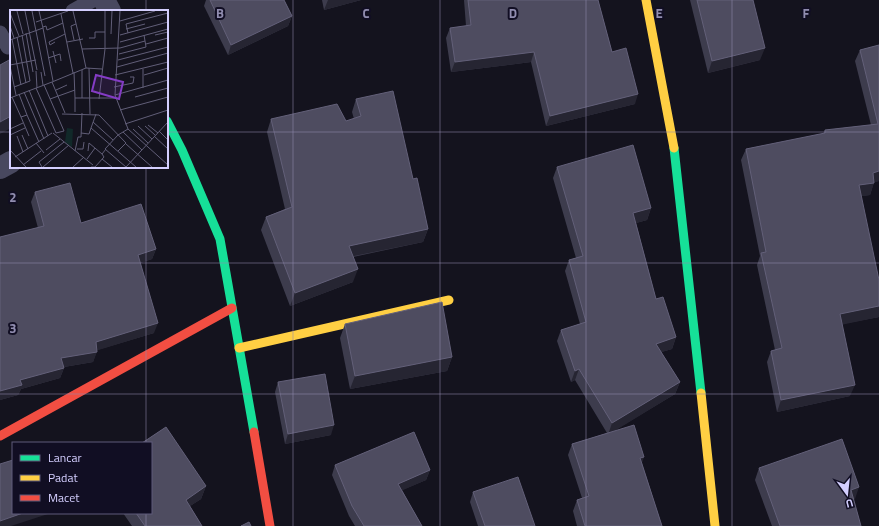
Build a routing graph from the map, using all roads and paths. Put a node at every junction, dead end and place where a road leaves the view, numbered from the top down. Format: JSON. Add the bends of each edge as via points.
{"nodes":[{"id":1,"x":93,"y":0,"type":"edge"},
{"id":2,"x":104,"y":0,"type":"edge"},
{"id":3,"x":646,"y":0,"type":"edge"},
{"id":4,"x":75,"y":10,"type":"edge"},
{"id":5,"x":109,"y":10,"type":"edge"},
{"id":6,"x":0,"y":33,"type":"edge"},
{"id":7,"x":6,"y":48,"type":"edge"},
{"id":8,"x":168,"y":122,"type":"edge"},
{"id":9,"x":10,"y":163,"type":"edge"},
{"id":10,"x":0,"y":168,"type":"edge"},
{"id":11,"x":448,"y":300,"type":"dead end"},
{"id":12,"x":232,"y":308,"type":"junction"},
{"id":13,"x":239,"y":348,"type":"junction"},
{"id":14,"x":0,"y":436,"type":"edge"},
{"id":15,"x":270,"y":526,"type":"edge"},
{"id":16,"x":715,"y":526,"type":"edge"}],
"edges":[{"from":1,"to":4,"type":"lane"},
{"from":2,"to":5,"type":"street"},
{"from":3,"to":16,"type":"street","via":[[675,156]]},
{"from":6,"to":7,"type":"lane"},
{"from":8,"to":12,"type":"street","via":[[220,239]]},
{"from":9,"to":10,"type":"street"},
{"from":11,"to":13,"type":"street"},
{"from":12,"to":13,"type":"street"},
{"from":12,"to":14,"type":"street"},
{"from":13,"to":15,"type":"street"}]}
